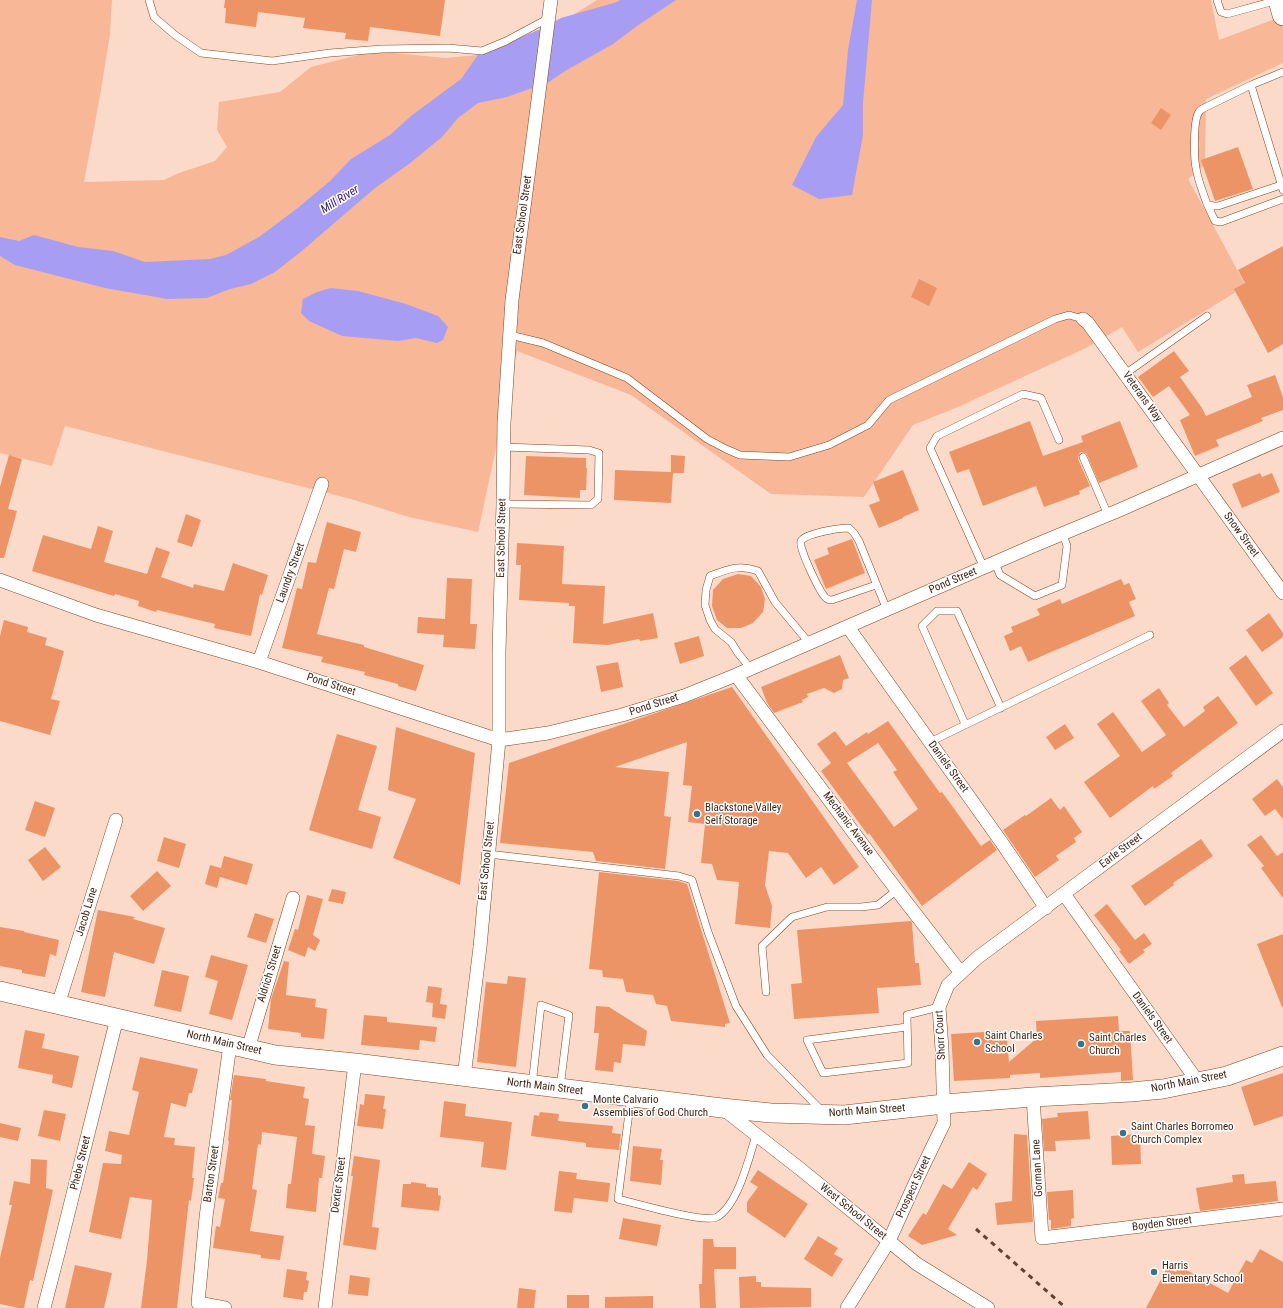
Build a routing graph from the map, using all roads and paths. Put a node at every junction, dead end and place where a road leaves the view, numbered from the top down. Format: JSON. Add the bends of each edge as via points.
{"nodes":[{"id":1,"x":149,"y":0,"type":"edge"},
{"id":2,"x":551,"y":0,"type":"edge"},
{"id":3,"x":1217,"y":0,"type":"edge"},
{"id":4,"x":1278,"y":0,"type":"edge"},
{"id":5,"x":1283,"y":15,"type":"edge"},
{"id":6,"x":548,"y":20,"type":"junction"},
{"id":7,"x":1283,"y":72,"type":"edge"},
{"id":8,"x":1251,"y":85,"type":"junction"},
{"id":9,"x":1282,"y":187,"type":"edge"},
{"id":10,"x":1283,"y":199,"type":"edge"},
{"id":11,"x":1207,"y":204,"type":"junction"},
{"id":12,"x":1207,"y":316,"type":"dead end"},
{"id":13,"x":1083,"y":319,"type":"joint"},
{"id":14,"x":510,"y":335,"type":"junction"},
{"id":15,"x":1125,"y":374,"type":"junction"},
{"id":16,"x":1283,"y":438,"type":"edge"},
{"id":17,"x":1059,"y":440,"type":"dead end"},
{"id":18,"x":503,"y":447,"type":"junction"},
{"id":19,"x":1083,"y":457,"type":"dead end"},
{"id":20,"x":1199,"y":476,"type":"junction"},
{"id":21,"x":322,"y":484,"type":"dead end"},
{"id":22,"x":503,"y":504,"type":"junction"},
{"id":23,"x":1108,"y":515,"type":"junction"},
{"id":24,"x":1063,"y":534,"type":"junction"},
{"id":25,"x":989,"y":565,"type":"junction"},
{"id":26,"x":0,"y":580,"type":"edge"},
{"id":27,"x":876,"y":585,"type":"junction"},
{"id":28,"x":1283,"y":593,"type":"edge"},
{"id":29,"x":887,"y":610,"type":"junction"},
{"id":30,"x":848,"y":627,"type":"junction"},
{"id":31,"x":1150,"y":635,"type":"dead end"},
{"id":32,"x":810,"y":644,"type":"junction"},
{"id":33,"x":259,"y":662,"type":"junction"},
{"id":34,"x":751,"y":669,"type":"junction"},
{"id":35,"x":736,"y":675,"type":"junction"},
{"id":36,"x":1001,"y":708,"type":"junction"},
{"id":37,"x":966,"y":724,"type":"junction"},
{"id":38,"x":1283,"y":731,"type":"edge"},
{"id":39,"x":499,"y":740,"type":"junction"},
{"id":40,"x":930,"y":742,"type":"junction"},
{"id":41,"x":116,"y":820,"type":"dead end"},
{"id":42,"x":488,"y":854,"type":"junction"},
{"id":43,"x":897,"y":890,"type":"junction"},
{"id":44,"x":1064,"y":894,"type":"junction"},
{"id":45,"x":293,"y":898,"type":"dead end"},
{"id":46,"x":1046,"y":908,"type":"junction"},
{"id":47,"x":961,"y":973,"type":"junction"},
{"id":48,"x":0,"y":992,"type":"edge"},
{"id":49,"x":766,"y":992,"type":"dead end"},
{"id":50,"x":58,"y":1005,"type":"junction"},
{"id":51,"x":939,"y":1007,"type":"junction"},
{"id":52,"x":117,"y":1018,"type":"junction"},
{"id":53,"x":907,"y":1028,"type":"junction"},
{"id":54,"x":230,"y":1044,"type":"junction"},
{"id":55,"x":248,"y":1049,"type":"junction"},
{"id":56,"x":1283,"y":1056,"type":"edge"},
{"id":57,"x":355,"y":1063,"type":"junction"},
{"id":58,"x":464,"y":1077,"type":"junction"},
{"id":59,"x":1198,"y":1082,"type":"junction"},
{"id":60,"x":532,"y":1085,"type":"junction"},
{"id":61,"x":560,"y":1088,"type":"junction"},
{"id":62,"x":631,"y":1097,"type":"junction"},
{"id":63,"x":1033,"y":1097,"type":"junction"},
{"id":64,"x":944,"y":1104,"type":"junction"},
{"id":65,"x":722,"y":1108,"type":"junction"},
{"id":66,"x":825,"y":1114,"type":"junction"},
{"id":67,"x":756,"y":1135,"type":"junction"},
{"id":68,"x":1283,"y":1209,"type":"edge"},
{"id":69,"x":1042,"y":1238,"type":"joint"},
{"id":70,"x":889,"y":1241,"type":"junction"},
{"id":71,"x":984,"y":1307,"type":"edge"},
{"id":72,"x":44,"y":1308,"type":"edge"},
{"id":73,"x":225,"y":1308,"type":"edge"},
{"id":74,"x":325,"y":1308,"type":"edge"},
{"id":75,"x":847,"y":1308,"type":"edge"}],
"edges":[{"from":1,"to":6,"type":"lane","via":[[154,17],[201,53],[272,61],[382,49],[448,48],[482,51],[506,42]]},
{"from":2,"to":6,"type":"street","name":"East School Street"},
{"from":3,"to":4,"type":"lane","via":[[1221,12],[1227,14]]},
{"from":4,"to":5,"type":"main road"},
{"from":6,"to":14,"type":"street","name":"East School Street","via":[[512,300]]},
{"from":7,"to":8,"type":"lane"},
{"from":8,"to":9,"type":"lane"},
{"from":8,"to":11,"type":"lane","via":[[1204,108],[1196,118],[1196,167]]},
{"from":9,"to":11,"type":"lane","via":[[1218,206]]},
{"from":10,"to":11,"type":"lane","via":[[1221,222],[1215,221]]},
{"from":12,"to":15,"type":"lane"},
{"from":13,"to":14,"type":"lane","via":[[1069,315],[1056,319],[889,400],[868,425],[829,445],[789,457],[740,455],[726,449],[707,439],[627,378],[543,343]]},
{"from":13,"to":15,"type":"street","name":"Veterans Way"},
{"from":14,"to":18,"type":"street","name":"East School Street"},
{"from":15,"to":20,"type":"street","name":"Veterans Way"},
{"from":16,"to":20,"type":"street","name":"Pond Street"},
{"from":17,"to":25,"type":"lane","via":[[1040,398],[1023,394],[937,436],[930,448]]},
{"from":18,"to":22,"type":"street","name":"East School Street"},
{"from":18,"to":22,"type":"lane","via":[[589,450],[599,453],[598,499],[591,505]]},
{"from":19,"to":23,"type":"lane"},
{"from":20,"to":23,"type":"street","name":"Pond Street"},
{"from":20,"to":28,"type":"street","name":"Snow Street"},
{"from":21,"to":33,"type":"street","name":"Laundry Street"},
{"from":22,"to":39,"type":"street","name":"East School Street"},
{"from":23,"to":24,"type":"street","name":"Pond Street"},
{"from":24,"to":25,"type":"street","name":"Pond Street"},
{"from":24,"to":25,"type":"lane","via":[[1067,546],[1062,585],[1035,596],[1000,575]]},
{"from":25,"to":29,"type":"street","name":"Pond Street"},
{"from":26,"to":33,"type":"street","name":"Pond Street","via":[[96,614]]},
{"from":27,"to":27,"type":"lane","via":[[832,600],[826,599],[802,552],[801,541],[828,530],[849,528],[859,541]]},
{"from":27,"to":29,"type":"lane"},
{"from":29,"to":30,"type":"street","name":"Pond Street"},
{"from":30,"to":32,"type":"street","name":"Pond Street"},
{"from":30,"to":40,"type":"street","name":"Daniels Street"},
{"from":31,"to":36,"type":"lane"},
{"from":32,"to":34,"type":"street","name":"Pond Street"},
{"from":32,"to":34,"type":"lane","via":[[775,602],[758,571],[747,566],[730,568],[710,576],[705,605],[710,620]]},
{"from":33,"to":39,"type":"street","name":"Pond Street"},
{"from":34,"to":35,"type":"street","name":"Pond Street"},
{"from":35,"to":39,"type":"street","name":"Pond Street","via":[[684,696],[622,715],[548,733]]},
{"from":35,"to":43,"type":"street","name":"Mechanic Avenue"},
{"from":36,"to":37,"type":"lane"},
{"from":36,"to":37,"type":"lane","via":[[957,611],[937,611],[922,626]]},
{"from":37,"to":40,"type":"lane"},
{"from":38,"to":44,"type":"street","name":"Earle Street"},
{"from":39,"to":42,"type":"street","name":"East School Street"},
{"from":40,"to":46,"type":"street","name":"Daniels Street"},
{"from":41,"to":50,"type":"street","name":"Jacob Lane"},
{"from":42,"to":58,"type":"street","name":"East School Street"},
{"from":42,"to":66,"type":"lane","via":[[679,876],[692,880],[708,932],[736,1006],[768,1055]]},
{"from":43,"to":47,"type":"street","name":"Mechanic Avenue"},
{"from":43,"to":49,"type":"lane","via":[[878,905],[827,907],[792,917],[762,946]]},
{"from":44,"to":46,"type":"street","name":"Earle Street"},
{"from":44,"to":59,"type":"street","name":"Daniels Street"},
{"from":45,"to":55,"type":"street","name":"Aldrich Street"},
{"from":46,"to":47,"type":"street","name":"Earle Street","via":[[977,958]]},
{"from":47,"to":51,"type":"street","name":"Shorr Court","via":[[948,985]]},
{"from":48,"to":50,"type":"street","name":"North Main Street"},
{"from":50,"to":52,"type":"street","name":"North Main Street"},
{"from":51,"to":53,"type":"lane","via":[[906,1015]]},
{"from":51,"to":64,"type":"street","name":"Shorr Court"},
{"from":52,"to":54,"type":"street","name":"North Main Street"},
{"from":52,"to":72,"type":"street","name":"Phebe Street"},
{"from":53,"to":53,"type":"lane","via":[[908,1063],[824,1074],[807,1040]]},
{"from":54,"to":55,"type":"street","name":"North Main Street"},
{"from":54,"to":73,"type":"street","name":"Barton Street","via":[[206,1217],[198,1303]]},
{"from":55,"to":57,"type":"street","name":"North Main Street"},
{"from":56,"to":59,"type":"street","name":"North Main Street","via":[[1227,1076]]},
{"from":57,"to":58,"type":"street","name":"North Main Street"},
{"from":57,"to":74,"type":"street","name":"Dexter Street"},
{"from":58,"to":60,"type":"street","name":"North Main Street"},
{"from":59,"to":63,"type":"street","name":"North Main Street","via":[[1131,1092]]},
{"from":60,"to":61,"type":"street","name":"North Main Street"},
{"from":60,"to":61,"type":"lane","via":[[541,1005],[569,1015]]},
{"from":61,"to":62,"type":"street","name":"North Main Street"},
{"from":62,"to":65,"type":"street","name":"North Main Street"},
{"from":62,"to":67,"type":"lane","via":[[618,1199],[696,1218],[716,1218],[732,1202],[744,1175]]},
{"from":63,"to":64,"type":"street","name":"North Main Street"},
{"from":63,"to":69,"type":"street","name":"Gorman Lane"},
{"from":64,"to":66,"type":"street","name":"North Main Street","via":[[844,1115]]},
{"from":64,"to":70,"type":"street","name":"Prospect Street","via":[[944,1123]]},
{"from":65,"to":66,"type":"street","name":"North Main Street","via":[[772,1113]]},
{"from":65,"to":67,"type":"street","name":"West School Street"},
{"from":67,"to":70,"type":"street","name":"West School Street"},
{"from":68,"to":69,"type":"street","name":"Boyden Street"},
{"from":70,"to":71,"type":"street","name":"West School Street","via":[[917,1264]]},
{"from":70,"to":75,"type":"street","name":"Prospect Street"}]}
